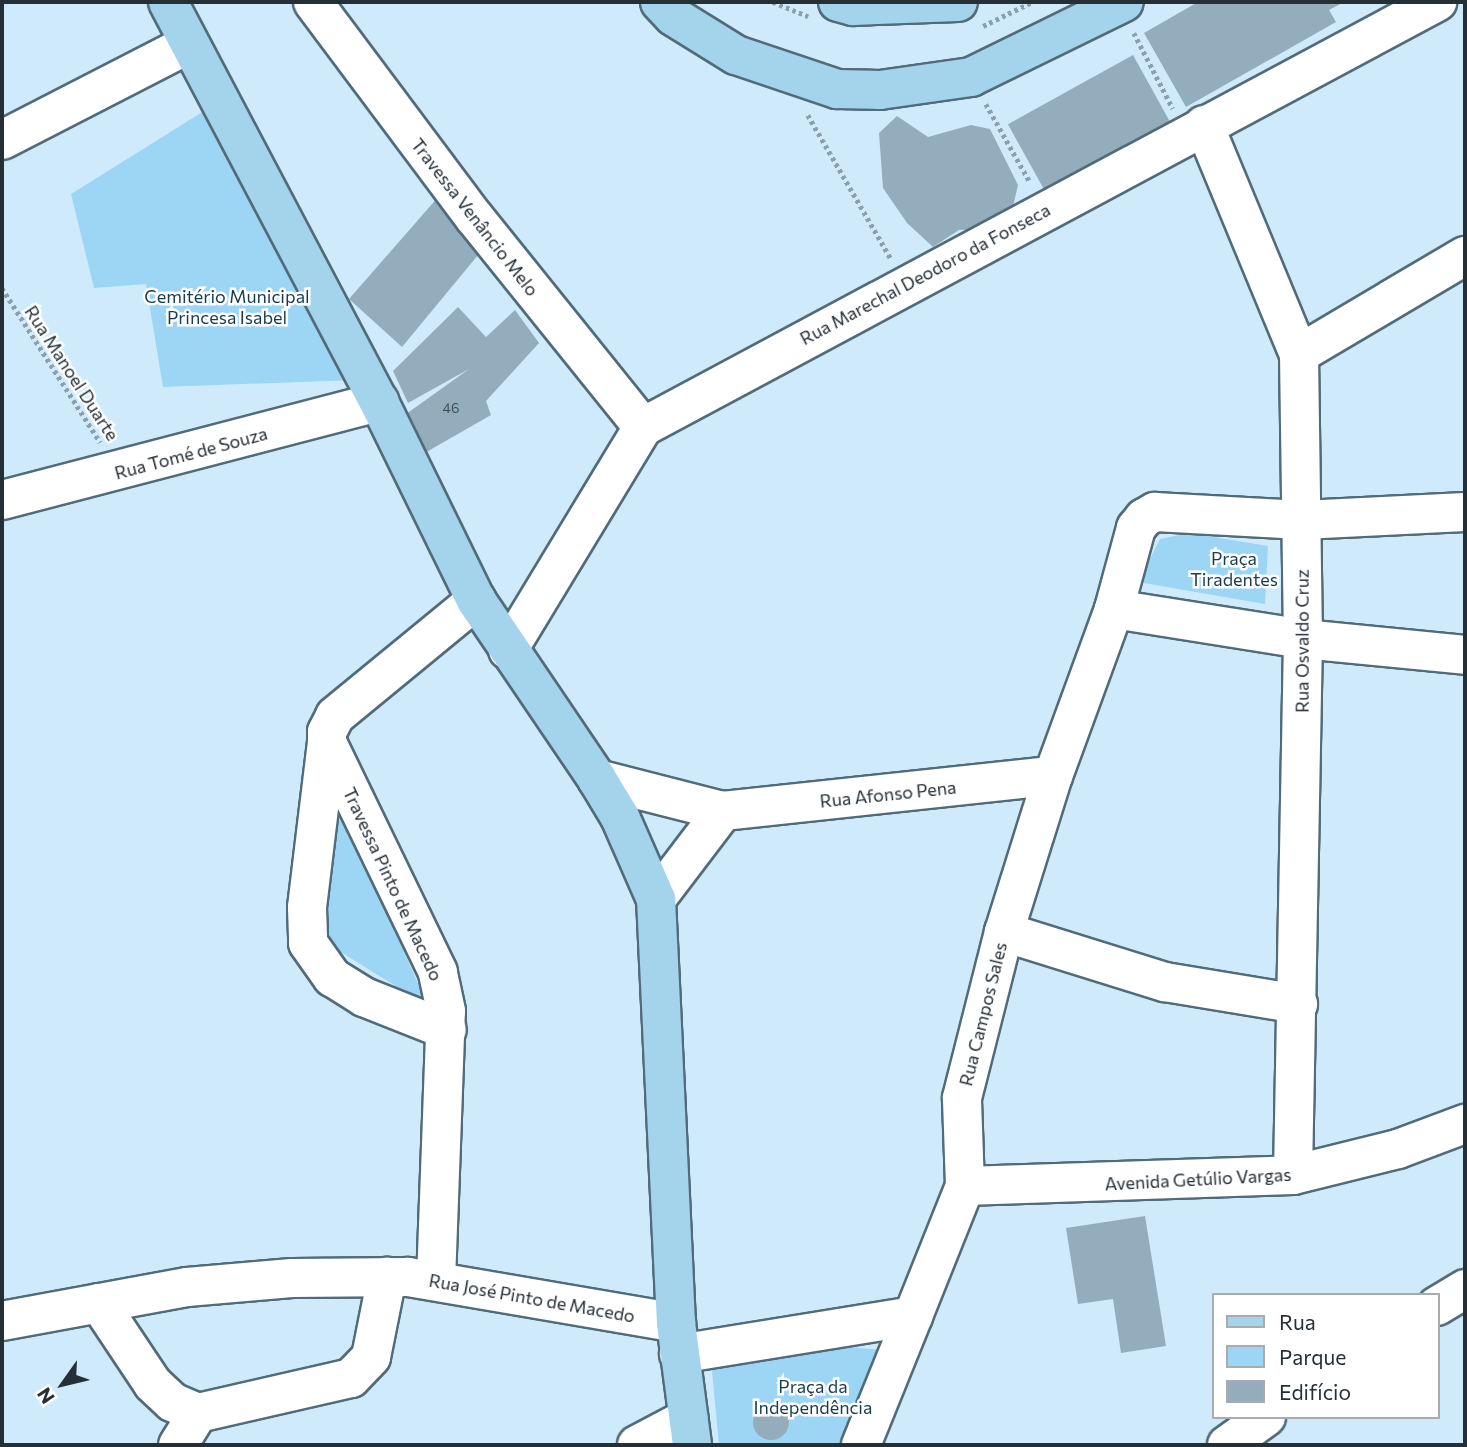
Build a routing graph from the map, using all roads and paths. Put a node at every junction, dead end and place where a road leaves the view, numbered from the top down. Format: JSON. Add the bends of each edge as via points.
{"nodes":[{"id":1,"x":168,"y":2,"type":"edge"},
{"id":2,"x":313,"y":2,"type":"edge"},
{"id":3,"x":660,"y":2,"type":"edge"},
{"id":4,"x":838,"y":2,"type":"edge"},
{"id":5,"x":958,"y":2,"type":"edge"},
{"id":6,"x":1437,"y":2,"type":"edge"},
{"id":7,"x":1122,"y":3,"type":"edge"},
{"id":8,"x":189,"y":44,"type":"junction"},
{"id":9,"x":785,"y":75,"type":"junction"},
{"id":10,"x":971,"y":77,"type":"junction"},
{"id":11,"x":1195,"y":130,"type":"junction"},
{"id":12,"x":2,"y":140,"type":"edge"},
{"id":13,"x":1045,"y":211,"type":"junction"},
{"id":14,"x":1465,"y":256,"type":"edge"},
{"id":15,"x":905,"y":285,"type":"junction"},
{"id":16,"x":2,"y":288,"type":"edge"},
{"id":17,"x":1299,"y":354,"type":"junction"},
{"id":18,"x":379,"y":402,"type":"junction"},
{"id":19,"x":643,"y":427,"type":"junction"},
{"id":20,"x":120,"y":472,"type":"junction"},
{"id":21,"x":2,"y":500,"type":"edge"},
{"id":22,"x":1465,"y":512,"type":"edge"},
{"id":23,"x":1302,"y":520,"type":"junction"},
{"id":24,"x":476,"y":600,"type":"junction"},
{"id":25,"x":1114,"y":609,"type":"junction"},
{"id":26,"x":1303,"y":639,"type":"junction"},
{"id":27,"x":508,"y":650,"type":"junction"},
{"id":28,"x":1465,"y":655,"type":"edge"},
{"id":29,"x":327,"y":742,"type":"junction"},
{"id":30,"x":1053,"y":776,"type":"junction"},
{"id":31,"x":597,"y":779,"type":"junction"},
{"id":32,"x":723,"y":811,"type":"junction"},
{"id":33,"x":656,"y":899,"type":"junction"},
{"id":34,"x":1004,"y":932,"type":"junction"},
{"id":35,"x":1298,"y":1004,"type":"junction"},
{"id":36,"x":447,"y":1030,"type":"junction"},
{"id":37,"x":1465,"y":1124,"type":"edge"},
{"id":38,"x":1293,"y":1175,"type":"junction"},
{"id":39,"x":965,"y":1186,"type":"junction"},
{"id":40,"x":387,"y":1277,"type":"junction"},
{"id":41,"x":436,"y":1281,"type":"junction"},
{"id":42,"x":1465,"y":1289,"type":"edge"},
{"id":43,"x":99,"y":1303,"type":"junction"},
{"id":44,"x":1439,"y":1305,"type":"edge"},
{"id":45,"x":913,"y":1316,"type":"junction"},
{"id":46,"x":2,"y":1321,"type":"edge"},
{"id":47,"x":677,"y":1339,"type":"junction"},
{"id":48,"x":198,"y":1413,"type":"junction"},
{"id":49,"x":1263,"y":1419,"type":"edge"},
{"id":50,"x":690,"y":1432,"type":"edge"},
{"id":51,"x":177,"y":1445,"type":"edge"},
{"id":52,"x":636,"y":1445,"type":"edge"},
{"id":53,"x":861,"y":1445,"type":"edge"},
{"id":54,"x":1227,"y":1445,"type":"edge"}],
"edges":[{"from":1,"to":8,"type":"main road"},
{"from":2,"to":19,"type":"street","name":"Travessa Venâncio Melo","via":[[466,206]]},
{"from":3,"to":9,"type":"main road","via":[[673,16],[736,55]]},
{"from":4,"to":5,"type":"main road","via":[[853,6]]},
{"from":6,"to":11,"type":"street","name":"Rua Marechal Deodoro da Fonseca"},
{"from":7,"to":10,"type":"main road"},
{"from":7,"to":11,"type":"path"},
{"from":8,"to":12,"type":"street"},
{"from":8,"to":18,"type":"main road"},
{"from":9,"to":10,"type":"main road","via":[[837,89],[880,90]]},
{"from":9,"to":15,"type":"path"},
{"from":10,"to":13,"type":"path"},
{"from":11,"to":13,"type":"street","name":"Rua Marechal Deodoro da Fonseca"},
{"from":11,"to":17,"type":"street","name":"Rua Osvaldo Cruz"},
{"from":13,"to":15,"type":"street","name":"Rua Marechal Deodoro da Fonseca"},
{"from":14,"to":17,"type":"street"},
{"from":15,"to":19,"type":"street","name":"Rua Marechal Deodoro da Fonseca"},
{"from":16,"to":20,"type":"path","name":"Rua Manoel Duarte"},
{"from":17,"to":23,"type":"street","name":"Rua Osvaldo Cruz"},
{"from":18,"to":20,"type":"street","name":"Rua Tomé de Souza"},
{"from":18,"to":24,"type":"main road"},
{"from":19,"to":27,"type":"street"},
{"from":20,"to":21,"type":"street","name":"Rua Tomé de Souza"},
{"from":22,"to":23,"type":"street"},
{"from":23,"to":25,"type":"street","name":"Rua Campos Sales","via":[[1155,512],[1136,528]]},
{"from":23,"to":26,"type":"street","name":"Rua Osvaldo Cruz"},
{"from":24,"to":27,"type":"main road"},
{"from":24,"to":29,"type":"street","via":[[335,716]]},
{"from":25,"to":26,"type":"street"},
{"from":25,"to":30,"type":"street","name":"Rua Campos Sales"},
{"from":26,"to":28,"type":"street"},
{"from":26,"to":35,"type":"street","name":"Rua Osvaldo Cruz"},
{"from":27,"to":31,"type":"main road"},
{"from":29,"to":36,"type":"street","name":"Travessa Pinto de Macedo","via":[[438,972]]},
{"from":29,"to":36,"type":"street","via":[[307,908],[308,943],[332,977],[364,997]]},
{"from":30,"to":32,"type":"street","name":"Rua Afonso Pena"},
{"from":30,"to":34,"type":"street","name":"Rua Campos Sales"},
{"from":31,"to":32,"type":"street","name":"Rua Afonso Pena"},
{"from":31,"to":33,"type":"main road","via":[[620,817]]},
{"from":32,"to":33,"type":"street"},
{"from":33,"to":47,"type":"main road"},
{"from":34,"to":35,"type":"street","via":[[1165,982]]},
{"from":34,"to":39,"type":"street","name":"Rua Campos Sales","via":[[962,1098]]},
{"from":35,"to":38,"type":"street","name":"Rua Osvaldo Cruz"},
{"from":36,"to":41,"type":"street","name":"Travessa Pinto de Macedo"},
{"from":37,"to":38,"type":"street","name":"Avenida Getúlio Vargas","via":[[1398,1149]]},
{"from":38,"to":39,"type":"street","name":"Avenida Getúlio Vargas"},
{"from":39,"to":45,"type":"street","name":"Rua Campos Sales"},
{"from":40,"to":41,"type":"street","name":"Rua José Pinto de Macedo"},
{"from":40,"to":43,"type":"street","name":"Rua José Pinto de Macedo","via":[[292,1278],[200,1286]]},
{"from":40,"to":48,"type":"street","via":[[371,1357],[351,1378]]},
{"from":41,"to":47,"type":"street","name":"Rua José Pinto de Macedo"},
{"from":42,"to":44,"type":"street"},
{"from":43,"to":46,"type":"street","name":"Rua José Pinto de Macedo"},
{"from":43,"to":48,"type":"street","via":[[153,1384],[172,1402]]},
{"from":45,"to":47,"type":"street"},
{"from":45,"to":53,"type":"street"},
{"from":47,"to":50,"type":"main road"},
{"from":48,"to":51,"type":"street"},
{"from":49,"to":54,"type":"street"},
{"from":50,"to":52,"type":"street"}]}
